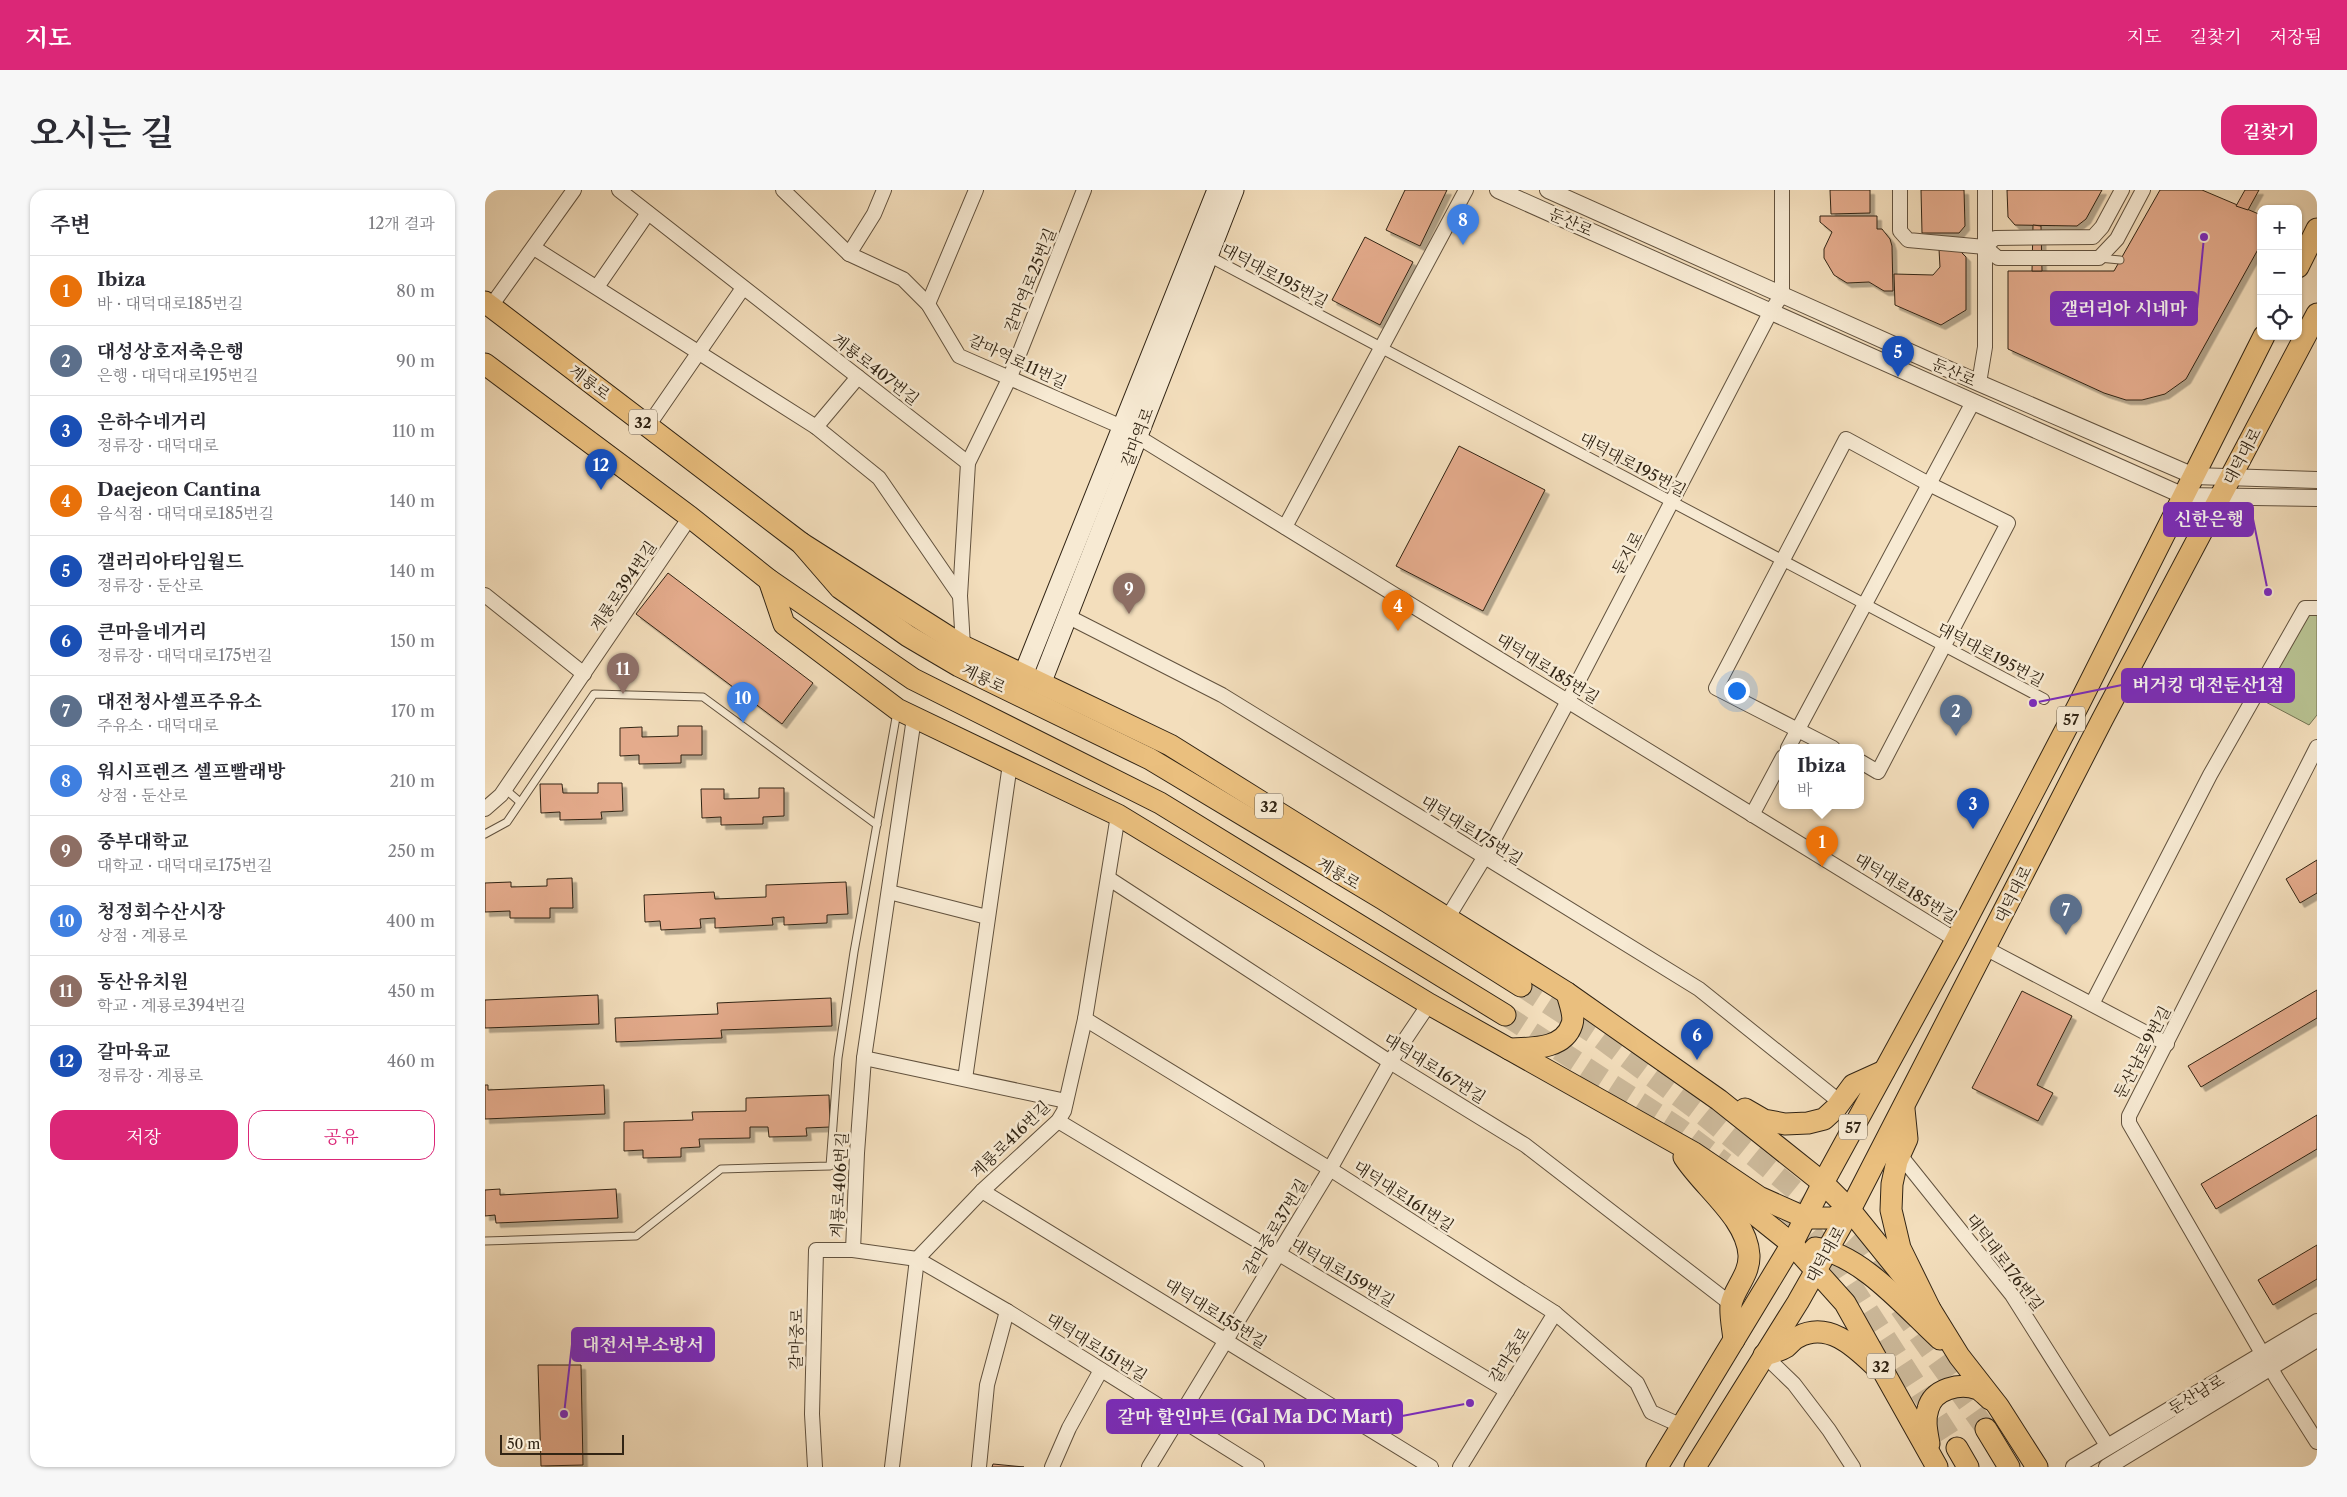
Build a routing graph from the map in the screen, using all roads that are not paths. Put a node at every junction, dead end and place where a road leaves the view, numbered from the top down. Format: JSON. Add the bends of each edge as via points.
{"nodes":[{"id":1,"x":574,"y":190,"type":"edge"},
{"id":2,"x":619,"y":190,"type":"edge"},
{"id":3,"x":783,"y":190,"type":"edge"},
{"id":4,"x":884,"y":190,"type":"edge"},
{"id":5,"x":976,"y":190,"type":"edge"},
{"id":6,"x":1084,"y":190,"type":"edge"},
{"id":7,"x":1217,"y":190,"type":"edge"},
{"id":8,"x":1234,"y":190,"type":"edge"},
{"id":9,"x":1466,"y":190,"type":"edge"},
{"id":10,"x":1498,"y":190,"type":"edge"},
{"id":11,"x":1783,"y":190,"type":"edge"},
{"id":12,"x":1901,"y":190,"type":"edge"},
{"id":13,"x":1985,"y":190,"type":"edge"},
{"id":14,"x":2122,"y":190,"type":"edge"},
{"id":15,"x":2143,"y":190,"type":"edge"},
{"id":16,"x":1557,"y":200,"type":"edge"},
{"id":17,"x":648,"y":213,"type":"junction"},
{"id":18,"x":2317,"y":230,"type":"edge"},
{"id":19,"x":1985,"y":247,"type":"junction"},
{"id":20,"x":534,"y":248,"type":"junction"},
{"id":21,"x":849,"y":254,"type":"junction"},
{"id":22,"x":1208,"y":256,"type":"junction"},
{"id":23,"x":2099,"y":258,"type":"junction"},
{"id":24,"x":2302,"y":259,"type":"edge"},
{"id":25,"x":2120,"y":260,"type":"dead end"},
{"id":26,"x":597,"y":287,"type":"junction"},
{"id":27,"x":743,"y":288,"type":"junction"},
{"id":28,"x":1782,"y":295,"type":"junction"},
{"id":29,"x":488,"y":304,"type":"edge"},
{"id":30,"x":928,"y":304,"type":"junction"},
{"id":31,"x":1771,"y":311,"type":"junction"},
{"id":32,"x":2317,"y":314,"type":"edge"},
{"id":33,"x":2262,"y":340,"type":"edge"},
{"id":34,"x":1381,"y":348,"type":"junction"},
{"id":35,"x":697,"y":352,"type":"junction"},
{"id":36,"x":485,"y":364,"type":"edge"},
{"id":37,"x":858,"y":377,"type":"junction"},
{"id":38,"x":1010,"y":377,"type":"junction"},
{"id":39,"x":1979,"y":383,"type":"junction"},
{"id":40,"x":1973,"y":402,"type":"junction"},
{"id":41,"x":648,"y":426,"type":"junction"},
{"id":42,"x":816,"y":427,"type":"junction"},
{"id":43,"x":1130,"y":432,"type":"junction"},
{"id":44,"x":968,"y":463,"type":"junction"},
{"id":45,"x":2194,"y":476,"type":"junction"},
{"id":46,"x":2317,"y":480,"type":"edge"},
{"id":47,"x":1929,"y":484,"type":"junction"},
{"id":48,"x":2226,"y":488,"type":"junction"},
{"id":49,"x":2183,"y":496,"type":"junction"},
{"id":50,"x":2317,"y":498,"type":"edge"},
{"id":51,"x":1673,"y":502,"type":"junction"},
{"id":52,"x":690,"y":517,"type":"junction"},
{"id":53,"x":1285,"y":527,"type":"junction"},
{"id":54,"x":801,"y":543,"type":"junction"},
{"id":55,"x":1783,"y":560,"type":"junction"},
{"id":56,"x":769,"y":580,"type":"junction"},
{"id":57,"x":485,"y":595,"type":"edge"},
{"id":58,"x":960,"y":596,"type":"junction"},
{"id":59,"x":1865,"y":604,"type":"junction"},
{"id":60,"x":2317,"y":608,"type":"edge"},
{"id":61,"x":1067,"y":616,"type":"junction"},
{"id":62,"x":963,"y":646,"type":"junction"},
{"id":63,"x":1944,"y":646,"type":"junction"},
{"id":64,"x":584,"y":674,"type":"junction"},
{"id":65,"x":1031,"y":680,"type":"junction"},
{"id":66,"x":2044,"y":699,"type":"dead end"},
{"id":67,"x":1568,"y":701,"type":"junction"},
{"id":68,"x":906,"y":714,"type":"junction"},
{"id":69,"x":1798,"y":730,"type":"junction"},
{"id":70,"x":1790,"y":744,"type":"edge"},
{"id":71,"x":1825,"y":744,"type":"edge"},
{"id":72,"x":2317,"y":747,"type":"edge"},
{"id":73,"x":1010,"y":764,"type":"junction"},
{"id":74,"x":1779,"y":764,"type":"edge"},
{"id":75,"x":1864,"y":764,"type":"edge"},
{"id":76,"x":505,"y":790,"type":"junction"},
{"id":77,"x":521,"y":802,"type":"junction"},
{"id":78,"x":485,"y":809,"type":"edge"},
{"id":79,"x":1752,"y":814,"type":"junction"},
{"id":80,"x":1119,"y":815,"type":"junction"},
{"id":81,"x":877,"y":825,"type":"junction"},
{"id":82,"x":485,"y":834,"type":"edge"},
{"id":83,"x":1484,"y":858,"type":"junction"},
{"id":84,"x":1108,"y":878,"type":"junction"},
{"id":85,"x":889,"y":892,"type":"junction"},
{"id":86,"x":987,"y":917,"type":"junction"},
{"id":87,"x":1448,"y":917,"type":"junction"},
{"id":88,"x":1956,"y":940,"type":"junction"},
{"id":89,"x":1985,"y":948,"type":"junction"},
{"id":90,"x":1521,"y":986,"type":"tunnel mouth"},
{"id":91,"x":1567,"y":993,"type":"junction"},
{"id":92,"x":1429,"y":1004,"type":"junction"},
{"id":93,"x":2092,"y":1004,"type":"junction"},
{"id":94,"x":1505,"y":1015,"type":"tunnel mouth"},
{"id":95,"x":1085,"y":1019,"type":"junction"},
{"id":96,"x":2167,"y":1044,"type":"junction"},
{"id":97,"x":1509,"y":1049,"type":"junction"},
{"id":98,"x":864,"y":1058,"type":"junction"},
{"id":99,"x":1391,"y":1062,"type":"junction"},
{"id":100,"x":1884,"y":1071,"type":"junction"},
{"id":101,"x":965,"y":1079,"type":"junction"},
{"id":102,"x":1719,"y":1100,"type":"junction"},
{"id":103,"x":1066,"y":1102,"type":"junction"},
{"id":104,"x":1840,"y":1102,"type":"junction"},
{"id":105,"x":1617,"y":1108,"type":"junction"},
{"id":106,"x":1904,"y":1109,"type":"junction"},
{"id":107,"x":1058,"y":1121,"type":"junction"},
{"id":108,"x":1900,"y":1155,"type":"junction"},
{"id":109,"x":1684,"y":1156,"type":"junction"},
{"id":110,"x":1330,"y":1169,"type":"junction"},
{"id":111,"x":1823,"y":1183,"type":"junction"},
{"id":112,"x":981,"y":1191,"type":"junction"},
{"id":113,"x":1850,"y":1210,"type":"junction"},
{"id":114,"x":1807,"y":1218,"type":"junction"},
{"id":115,"x":485,"y":1241,"type":"edge"},
{"id":116,"x":1793,"y":1244,"type":"junction"},
{"id":117,"x":853,"y":1250,"type":"junction"},
{"id":118,"x":1828,"y":1250,"type":"junction"},
{"id":119,"x":1279,"y":1253,"type":"junction"},
{"id":120,"x":917,"y":1259,"type":"junction"},
{"id":121,"x":1817,"y":1270,"type":"junction"},
{"id":122,"x":1731,"y":1304,"type":"junction"},
{"id":123,"x":1930,"y":1309,"type":"junction"},
{"id":124,"x":1007,"y":1311,"type":"junction"},
{"id":125,"x":1555,"y":1314,"type":"junction"},
{"id":126,"x":2317,"y":1322,"type":"edge"},
{"id":127,"x":2317,"y":1339,"type":"edge"},
{"id":128,"x":1226,"y":1340,"type":"junction"},
{"id":129,"x":1734,"y":1340,"type":"junction"},
{"id":130,"x":1764,"y":1355,"type":"junction"},
{"id":131,"x":1959,"y":1356,"type":"junction"},
{"id":132,"x":2267,"y":1360,"type":"junction"},
{"id":133,"x":1101,"y":1370,"type":"junction"},
{"id":134,"x":1889,"y":1379,"type":"junction"},
{"id":135,"x":1507,"y":1391,"type":"junction"},
{"id":136,"x":1998,"y":1406,"type":"junction"},
{"id":137,"x":1179,"y":1418,"type":"junction"},
{"id":138,"x":1682,"y":1426,"type":"junction"},
{"id":139,"x":1985,"y":1428,"type":"tunnel mouth"},
{"id":140,"x":2317,"y":1442,"type":"edge"},
{"id":141,"x":2108,"y":1447,"type":"junction"},
{"id":142,"x":1957,"y":1448,"type":"tunnel mouth"},
{"id":143,"x":1934,"y":1462,"type":"edge"},
{"id":144,"x":1702,"y":1463,"type":"edge"},
{"id":145,"x":2114,"y":1465,"type":"edge"},
{"id":146,"x":815,"y":1467,"type":"edge"},
{"id":147,"x":892,"y":1467,"type":"edge"},
{"id":148,"x":979,"y":1467,"type":"edge"},
{"id":149,"x":1052,"y":1467,"type":"edge"},
{"id":150,"x":1149,"y":1467,"type":"edge"},
{"id":151,"x":1257,"y":1467,"type":"edge"},
{"id":152,"x":1431,"y":1467,"type":"edge"},
{"id":153,"x":1460,"y":1467,"type":"edge"},
{"id":154,"x":1657,"y":1467,"type":"edge"},
{"id":155,"x":1853,"y":1467,"type":"edge"},
{"id":156,"x":1968,"y":1467,"type":"edge"},
{"id":157,"x":2009,"y":1467,"type":"edge"},
{"id":158,"x":2037,"y":1467,"type":"edge"},
{"id":159,"x":2074,"y":1467,"type":"edge"}],
"edges":[{"from":1,"to":20,"type":"street","name":"계룡로"},
{"from":2,"to":17,"type":"street","name":"계룡로407번길"},
{"from":3,"to":21,"type":"street","name":"갈마역로11번길"},
{"from":4,"to":21,"type":"street","via":[[874,214]]},
{"from":5,"to":30,"type":"street"},
{"from":6,"to":38,"type":"street","name":"갈마역로25번길"},
{"from":7,"to":43,"type":"main road","name":"갈마역로"},
{"from":8,"to":22,"type":"main road","name":"갈마역로"},
{"from":9,"to":34,"type":"street"},
{"from":10,"to":16,"type":"street","name":"둔산로"},
{"from":11,"to":28,"type":"street"},
{"from":12,"to":19,"type":"street","via":[[1900,231],[1909,240]]},
{"from":13,"to":19,"type":"street"},
{"from":14,"to":19,"type":"street","via":[[2103,227],[2093,238],[1995,238]]},
{"from":15,"to":23,"type":"street","via":[[2117,239]]},
{"from":16,"to":28,"type":"street","name":"둔산로"},
{"from":16,"to":31,"type":"street","name":"둔산로"},
{"from":17,"to":26,"type":"street"},
{"from":17,"to":27,"type":"street","name":"계룡로407번길"},
{"from":18,"to":24,"type":"main road"},
{"from":19,"to":23,"type":"street","via":[[1998,258]]},
{"from":19,"to":39,"type":"street","via":[[1985,347]]},
{"from":20,"to":26,"type":"street"},
{"from":20,"to":29,"type":"street","name":"계룡로"},
{"from":21,"to":30,"type":"street","name":"갈마역로11번길","via":[[903,279]]},
{"from":22,"to":34,"type":"street","name":"대덕대로195번길"},
{"from":22,"to":43,"type":"main road","name":"갈마역로"},
{"from":23,"to":25,"type":"lane"},
{"from":26,"to":35,"type":"street"},
{"from":27,"to":35,"type":"street"},
{"from":27,"to":37,"type":"street","name":"계룡로407번길"},
{"from":28,"to":31,"type":"street","name":"둔지로"},
{"from":28,"to":39,"type":"street","name":"둔산로"},
{"from":29,"to":41,"type":"main road","name":"계룡로","number":"32"},
{"from":30,"to":38,"type":"street","name":"갈마역로11번길","via":[[959,356]]},
{"from":31,"to":40,"type":"street","name":"둔산로"},
{"from":31,"to":51,"type":"street","name":"둔지로"},
{"from":32,"to":48,"type":"main road","name":"대덕대로","number":"57"},
{"from":33,"to":45,"type":"main road","name":"대덕대로","number":"57"},
{"from":34,"to":51,"type":"street","name":"대덕대로195번길"},
{"from":34,"to":53,"type":"street"},
{"from":35,"to":41,"type":"street"},
{"from":35,"to":42,"type":"street"},
{"from":36,"to":52,"type":"main road","name":"계룡로"},
{"from":37,"to":42,"type":"street"},
{"from":37,"to":44,"type":"street","name":"계룡로407번길"},
{"from":38,"to":43,"type":"street","name":"갈마역로11번길"},
{"from":38,"to":44,"type":"street","name":"갈마역로25번길"},
{"from":39,"to":45,"type":"street","name":"둔산로"},
{"from":40,"to":47,"type":"street","name":"둔산로"},
{"from":40,"to":49,"type":"street","name":"둔산로"},
{"from":41,"to":54,"type":"main road","name":"계룡로","number":"32"},
{"from":42,"to":58,"type":"street","via":[[879,478]]},
{"from":43,"to":53,"type":"street","name":"대덕대로185번길"},
{"from":43,"to":61,"type":"main road","name":"갈마역로"},
{"from":43,"to":65,"type":"main road","name":"갈마역로"},
{"from":44,"to":58,"type":"street"},
{"from":45,"to":48,"type":"street","name":"둔산로"},
{"from":45,"to":49,"type":"main road","name":"대덕대로","number":"57"},
{"from":46,"to":48,"type":"street","name":"둔산로"},
{"from":47,"to":55,"type":"street","via":[[1846,439]]},
{"from":47,"to":59,"type":"street","name":"둔산로"},
{"from":47,"to":63,"type":"street","via":[[2008,523]]},
{"from":48,"to":49,"type":"street","name":"둔산로"},
{"from":48,"to":50,"type":"street","name":"둔산로"},
{"from":48,"to":89,"type":"main road","name":"대덕대로","number":"57"},
{"from":49,"to":88,"type":"main road","name":"대덕대로","number":"57"},
{"from":51,"to":55,"type":"street","name":"대덕대로195번길"},
{"from":51,"to":67,"type":"street","name":"둔지로"},
{"from":52,"to":56,"type":"main road","name":"계룡로"},
{"from":52,"to":64,"type":"street","name":"계룡로394번길"},
{"from":53,"to":67,"type":"street","name":"대덕대로185번길"},
{"from":54,"to":62,"type":"main road","number":"32"},
{"from":54,"to":90,"type":"main road","name":"계룡로","number":"32","via":[[840,588],[908,636],[959,666],[1150,760],[1383,899]]},
{"from":55,"to":59,"type":"street","name":"대덕대로195번길"},
{"from":55,"to":69,"type":"street","via":[[1716,688]]},
{"from":56,"to":68,"type":"main road","number":"32","via":[[784,624]]},
{"from":56,"to":94,"type":"main road","name":"계룡로","via":[[913,678],[1160,803]]},
{"from":57,"to":64,"type":"street"},
{"from":58,"to":62,"type":"street"},
{"from":59,"to":63,"type":"street","name":"대덕대로195번길"},
{"from":59,"to":69,"type":"street","name":"둔산로"},
{"from":60,"to":93,"type":"street","via":[[2305,608],[2210,776]]},
{"from":61,"to":65,"type":"main road","name":"갈마역로"},
{"from":61,"to":83,"type":"street","name":"대덕대로175번길","via":[[1222,694]]},
{"from":62,"to":65,"type":"main road","number":"32"},
{"from":63,"to":66,"type":"street","name":"대덕대로195번길"},
{"from":63,"to":75,"type":"street","via":[[1878,772]]},
{"from":64,"to":76,"type":"street","name":"계룡로394번길"},
{"from":65,"to":87,"type":"main road","number":"32","via":[[1170,745]]},
{"from":67,"to":79,"type":"street","name":"대덕대로185번길"},
{"from":67,"to":83,"type":"street","name":"둔지로"},
{"from":68,"to":73,"type":"main road","number":"32"},
{"from":68,"to":81,"type":"lane"},
{"from":68,"to":85,"type":"street","name":"계룡로406번길"},
{"from":69,"to":70,"type":"street","name":"둔산로"},
{"from":69,"to":71,"type":"street"},
{"from":72,"to":96,"type":"street","name":"둔산남로9번길"},
{"from":73,"to":80,"type":"main road","number":"32"},
{"from":73,"to":86,"type":"street"},
{"from":74,"to":79,"type":"street"},
{"from":76,"to":77,"type":"lane"},
{"from":76,"to":78,"type":"street","name":"계룡로394번길"},
{"from":77,"to":81,"type":"lane","via":[[594,694],[703,697]]},
{"from":77,"to":82,"type":"lane","via":[[507,822]]},
{"from":79,"to":88,"type":"street","name":"대덕대로185번길"},
{"from":80,"to":84,"type":"street","name":"계룡로416번길"},
{"from":80,"to":92,"type":"main road","number":"32"},
{"from":81,"to":115,"type":"lane","via":[[838,1058],[830,1166],[721,1169],[636,1236]]},
{"from":83,"to":87,"type":"street","name":"둔지로"},
{"from":83,"to":104,"type":"street","name":"대덕대로175번길","via":[[1699,989]]},
{"from":84,"to":95,"type":"street","name":"계룡로416번길"},
{"from":84,"to":99,"type":"street","name":"대덕대로167번길"},
{"from":85,"to":86,"type":"street"},
{"from":85,"to":98,"type":"street","name":"계룡로406번길"},
{"from":86,"to":101,"type":"street"},
{"from":87,"to":91,"type":"main road","number":"32"},
{"from":88,"to":100,"type":"main road","name":"대덕대로","number":"57"},
{"from":89,"to":93,"type":"street"},
{"from":89,"to":106,"type":"main road","name":"대덕대로","number":"57"},
{"from":91,"to":97,"type":"main road","via":[[1572,1024],[1566,1035],[1548,1046]]},
{"from":91,"to":102,"type":"main road","number":"32"},
{"from":92,"to":97,"type":"main road","number":"32"},
{"from":92,"to":99,"type":"street","name":"갈마중로37번길"},
{"from":93,"to":96,"type":"street"},
{"from":95,"to":103,"type":"street","name":"계룡로416번길"},
{"from":95,"to":110,"type":"street","name":"대덕대로161번길"},
{"from":96,"to":132,"type":"street","name":"둔산남로9번길","via":[[2129,1116],[2129,1123]]},
{"from":97,"to":105,"type":"main road","number":"32"},
{"from":98,"to":101,"type":"street"},
{"from":98,"to":117,"type":"street","name":"계룡로406번길"},
{"from":99,"to":110,"type":"street","name":"갈마중로37번길"},
{"from":99,"to":122,"type":"street","name":"대덕대로167번길","via":[[1525,1145]]},
{"from":100,"to":104,"type":"main road","via":[[1853,1085]]},
{"from":100,"to":111,"type":"main road","name":"대덕대로","number":"57"},
{"from":101,"to":103,"type":"street"},
{"from":102,"to":104,"type":"main road","via":[[1737,1104],[1764,1120],[1785,1124],[1824,1119]]},
{"from":102,"to":111,"type":"main road","number":"32"},
{"from":103,"to":107,"type":"street","name":"계룡로416번길"},
{"from":105,"to":109,"type":"main road","number":"32"},
{"from":105,"to":114,"type":"main road","via":[[1694,1153],[1759,1197]]},
{"from":106,"to":108,"type":"main road","via":[[1907,1140]]},
{"from":106,"to":113,"type":"main road","name":"대덕대로","number":"57"},
{"from":107,"to":112,"type":"street","name":"계룡로416번길"},
{"from":107,"to":119,"type":"street","name":"대덕대로159번길"},
{"from":108,"to":123,"type":"main road","via":[[1892,1184],[1891,1210],[1900,1248]]},
{"from":108,"to":141,"type":"street","name":"대덕대로176번길","via":[[2012,1295]]},
{"from":109,"to":116,"type":"main road","number":"32"},
{"from":109,"to":122,"type":"main road","via":[[1730,1212],[1745,1238],[1749,1256],[1744,1279]]},
{"from":110,"to":119,"type":"street","name":"갈마중로37번길"},
{"from":110,"to":125,"type":"street","name":"대덕대로161번길"},
{"from":111,"to":113,"type":"main road","number":"32"},
{"from":111,"to":114,"type":"main road","name":"대덕대로","number":"57"},
{"from":112,"to":120,"type":"street","name":"계룡로416번길"},
{"from":112,"to":128,"type":"street","name":"대덕대로155번길"},
{"from":113,"to":114,"type":"main road","via":[[1832,1218]]},
{"from":113,"to":118,"type":"main road","name":"대덕대로","number":"57"},
{"from":113,"to":123,"type":"main road","number":"32"},
{"from":114,"to":116,"type":"main road","name":"대덕대로","number":"57"},
{"from":116,"to":118,"type":"main road"},
{"from":116,"to":121,"type":"main road","number":"32"},
{"from":116,"to":129,"type":"main road","name":"대덕대로"},
{"from":117,"to":120,"type":"street","name":"계룡로406번길"},
{"from":117,"to":146,"type":"street","name":"갈마중로","via":[[816,1250],[812,1414]]},
{"from":118,"to":121,"type":"main road","name":"대덕대로","number":"57"},
{"from":118,"to":131,"type":"main road","via":[[1873,1278]]},
{"from":119,"to":128,"type":"street","name":"갈마중로37번길"},
{"from":119,"to":135,"type":"street","name":"대덕대로159번길"},
{"from":120,"to":124,"type":"street","name":"대덕대로151번길"},
{"from":120,"to":147,"type":"street"},
{"from":121,"to":130,"type":"main road","name":"대덕대로"},
{"from":121,"to":134,"type":"main road","number":"32","via":[[1845,1303]]},
{"from":122,"to":129,"type":"main road"},
{"from":123,"to":131,"type":"main road","number":"32"},
{"from":124,"to":133,"type":"street","name":"대덕대로151번길"},
{"from":124,"to":148,"type":"street","via":[[987,1385]]},
{"from":125,"to":135,"type":"street","name":"갈마중로"},
{"from":125,"to":138,"type":"street","name":"대덕대로161번길","via":[[1637,1383],[1651,1412]]},
{"from":126,"to":132,"type":"street","name":"둔산남로"},
{"from":127,"to":132,"type":"street","name":"둔산남로"},
{"from":128,"to":137,"type":"street","name":"갈마중로37번길"},
{"from":128,"to":152,"type":"street","name":"대덕대로155번길"},
{"from":129,"to":138,"type":"main road","name":"대덕대로"},
{"from":130,"to":134,"type":"main road","via":[[1785,1348],[1797,1337],[1813,1332],[1829,1334],[1847,1340]]},
{"from":130,"to":144,"type":"main road","name":"대덕대로"},
{"from":130,"to":155,"type":"street","via":[[1795,1384]]},
{"from":131,"to":136,"type":"main road","number":"32"},
{"from":132,"to":140,"type":"street"},
{"from":132,"to":141,"type":"street","name":"둔산남로"},
{"from":132,"to":145,"type":"street","name":"둔산남로"},
{"from":133,"to":137,"type":"street","name":"대덕대로151번길"},
{"from":133,"to":149,"type":"street"},
{"from":134,"to":143,"type":"main road","number":"32"},
{"from":135,"to":153,"type":"street","name":"갈마중로"},
{"from":136,"to":143,"type":"main road","via":[[1979,1390],[1962,1386],[1943,1390],[1928,1406],[1925,1423]]},
{"from":136,"to":158,"type":"main road","number":"32"},
{"from":137,"to":150,"type":"street","name":"갈마중로37번길"},
{"from":137,"to":151,"type":"street","name":"대덕대로151번길"},
{"from":138,"to":154,"type":"main road","name":"대덕대로"},
{"from":139,"to":157,"type":"main road"},
{"from":141,"to":159,"type":"street","name":"둔산남로"},
{"from":142,"to":156,"type":"main road"}]}
